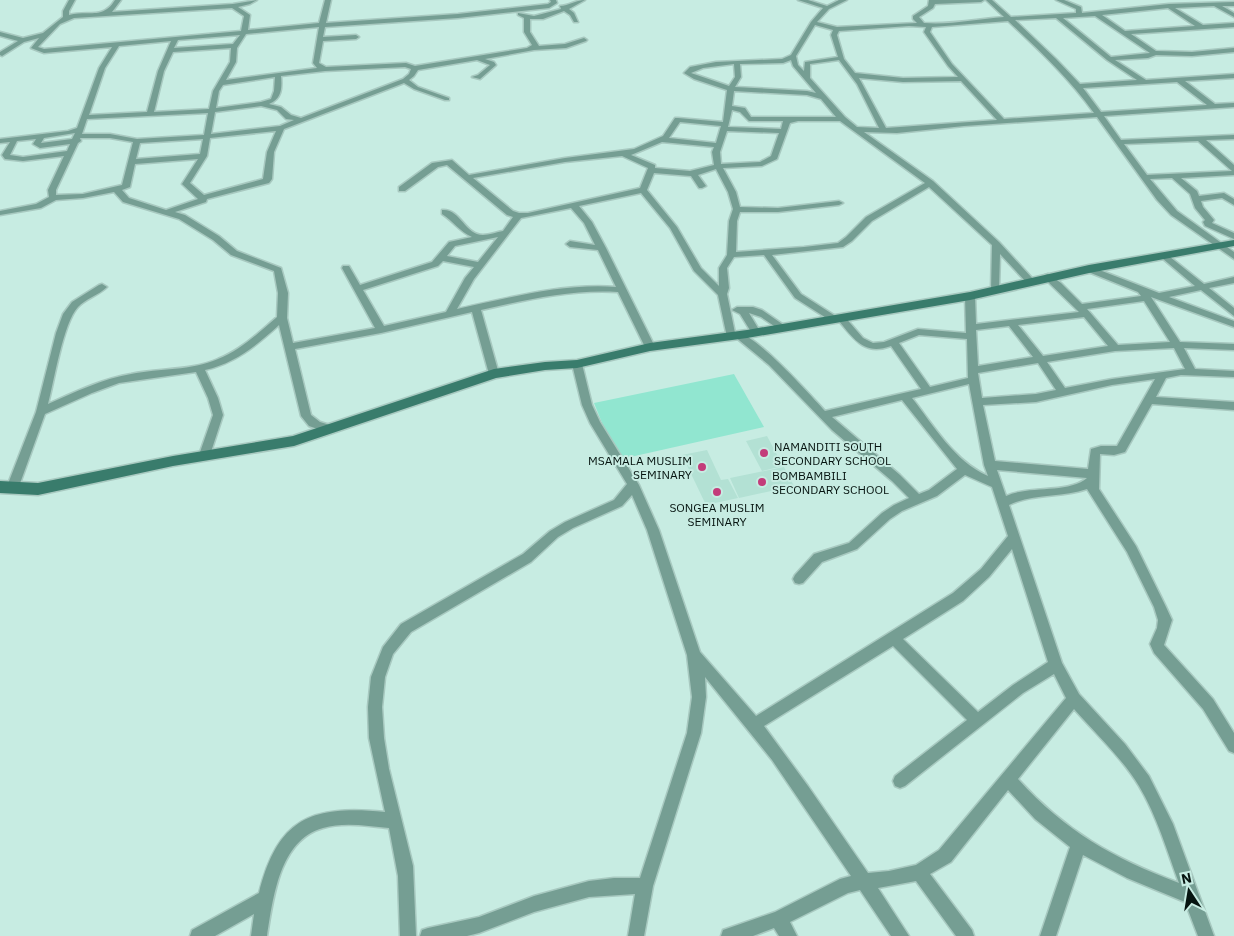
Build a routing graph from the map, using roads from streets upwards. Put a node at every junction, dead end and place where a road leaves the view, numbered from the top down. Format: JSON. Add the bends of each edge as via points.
{"nodes":[{"id":1,"x":72,"y":0,"type":"edge"},
{"id":2,"x":118,"y":0,"type":"edge"},
{"id":3,"x":254,"y":0,"type":"edge"},
{"id":4,"x":328,"y":0,"type":"edge"},
{"id":5,"x":582,"y":0,"type":"edge"},
{"id":6,"x":801,"y":0,"type":"edge"},
{"id":7,"x":844,"y":0,"type":"edge"},
{"id":8,"x":982,"y":0,"type":"edge"},
{"id":9,"x":989,"y":0,"type":"edge"},
{"id":10,"x":1059,"y":0,"type":"edge"},
{"id":11,"x":1136,"y":0,"type":"edge"},
{"id":12,"x":1212,"y":0,"type":"edge"},
{"id":13,"x":932,"y":1,"type":"edge"},
{"id":14,"x":553,"y":3,"type":"edge"},
{"id":15,"x":1234,"y":4,"type":"edge"},
{"id":16,"x":1220,"y":5,"type":"junction"},
{"id":17,"x":233,"y":6,"type":"junction"},
{"id":18,"x":1169,"y":6,"type":"junction"},
{"id":19,"x":827,"y":8,"type":"junction"},
{"id":20,"x":1146,"y":8,"type":"junction"},
{"id":21,"x":512,"y":10,"type":"junction"},
{"id":22,"x":569,"y":11,"type":"junction"},
{"id":23,"x":1079,"y":11,"type":"junction"},
{"id":24,"x":559,"y":13,"type":"junction"},
{"id":25,"x":105,"y":14,"type":"junction"},
{"id":26,"x":1098,"y":14,"type":"junction"},
{"id":27,"x":1055,"y":15,"type":"junction"},
{"id":28,"x":1234,"y":15,"type":"edge"},
{"id":29,"x":66,"y":18,"type":"junction"},
{"id":30,"x":527,"y":18,"type":"junction"},
{"id":31,"x":1010,"y":19,"type":"junction"},
{"id":32,"x":576,"y":21,"type":"dead end"},
{"id":33,"x":813,"y":23,"type":"junction"},
{"id":34,"x":322,"y":25,"type":"junction"},
{"id":35,"x":925,"y":25,"type":"junction"},
{"id":36,"x":1234,"y":25,"type":"edge"},
{"id":37,"x":1201,"y":27,"type":"junction"},
{"id":38,"x":837,"y":29,"type":"junction"},
{"id":39,"x":527,"y":32,"type":"junction"},
{"id":40,"x":244,"y":33,"type":"junction"},
{"id":41,"x":1122,"y":33,"type":"junction"},
{"id":42,"x":0,"y":34,"type":"edge"},
{"id":43,"x":47,"y":34,"type":"junction"},
{"id":44,"x":356,"y":37,"type":"dead end"},
{"id":45,"x":176,"y":39,"type":"junction"},
{"id":46,"x":320,"y":39,"type":"junction"},
{"id":47,"x":24,"y":40,"type":"junction"},
{"id":48,"x":584,"y":40,"type":"dead end"},
{"id":49,"x":116,"y":44,"type":"junction"},
{"id":50,"x":36,"y":46,"type":"junction"},
{"id":51,"x":235,"y":46,"type":"junction"},
{"id":52,"x":534,"y":48,"type":"junction"},
{"id":53,"x":170,"y":50,"type":"junction"},
{"id":54,"x":1234,"y":50,"type":"edge"},
{"id":55,"x":1154,"y":53,"type":"junction"},
{"id":56,"x":1,"y":55,"type":"edge"},
{"id":57,"x":793,"y":56,"type":"junction"},
{"id":58,"x":479,"y":58,"type":"junction"},
{"id":59,"x":840,"y":59,"type":"junction"},
{"id":60,"x":1110,"y":60,"type":"junction"},
{"id":61,"x":738,"y":64,"type":"junction"},
{"id":62,"x":415,"y":68,"type":"junction"},
{"id":63,"x":325,"y":69,"type":"junction"},
{"id":64,"x":278,"y":74,"type":"junction"},
{"id":65,"x":853,"y":75,"type":"junction"},
{"id":66,"x":1234,"y":76,"type":"edge"},
{"id":67,"x":474,"y":77,"type":"dead end"},
{"id":68,"x":806,"y":77,"type":"junction"},
{"id":69,"x":962,"y":79,"type":"junction"},
{"id":70,"x":1178,"y":79,"type":"junction"},
{"id":71,"x":404,"y":80,"type":"junction"},
{"id":72,"x":1148,"y":82,"type":"junction"},
{"id":73,"x":220,"y":83,"type":"junction"},
{"id":74,"x":1078,"y":86,"type":"junction"},
{"id":75,"x":731,"y":89,"type":"junction"},
{"id":76,"x":822,"y":97,"type":"junction"},
{"id":77,"x":447,"y":100,"type":"dead end"},
{"id":78,"x":260,"y":105,"type":"junction"},
{"id":79,"x":1234,"y":105,"type":"edge"},
{"id":80,"x":1213,"y":106,"type":"junction"},
{"id":81,"x":730,"y":108,"type":"junction"},
{"id":82,"x":212,"y":110,"type":"junction"},
{"id":83,"x":150,"y":114,"type":"junction"},
{"id":84,"x":1099,"y":114,"type":"junction"},
{"id":85,"x":85,"y":117,"type":"junction"},
{"id":86,"x":791,"y":119,"type":"junction"},
{"id":87,"x":842,"y":119,"type":"junction"},
{"id":88,"x":304,"y":120,"type":"junction"},
{"id":89,"x":755,"y":120,"type":"junction"},
{"id":90,"x":1002,"y":121,"type":"junction"},
{"id":91,"x":725,"y":127,"type":"junction"},
{"id":92,"x":281,"y":128,"type":"junction"},
{"id":93,"x":855,"y":129,"type":"junction"},
{"id":94,"x":751,"y":130,"type":"junction"},
{"id":95,"x":783,"y":131,"type":"junction"},
{"id":96,"x":884,"y":131,"type":"junction"},
{"id":97,"x":78,"y":136,"type":"junction"},
{"id":98,"x":208,"y":136,"type":"junction"},
{"id":99,"x":41,"y":137,"type":"junction"},
{"id":100,"x":1234,"y":137,"type":"edge"},
{"id":101,"x":15,"y":139,"type":"junction"},
{"id":102,"x":1200,"y":139,"type":"junction"},
{"id":103,"x":662,"y":140,"type":"junction"},
{"id":104,"x":1156,"y":140,"type":"junction"},
{"id":105,"x":0,"y":141,"type":"edge"},
{"id":106,"x":137,"y":141,"type":"junction"},
{"id":107,"x":1118,"y":142,"type":"junction"},
{"id":108,"x":718,"y":145,"type":"junction"},
{"id":109,"x":1165,"y":148,"type":"dead end"},
{"id":110,"x":70,"y":153,"type":"junction"},
{"id":111,"x":623,"y":154,"type":"junction"},
{"id":112,"x":202,"y":156,"type":"junction"},
{"id":113,"x":132,"y":162,"type":"junction"},
{"id":114,"x":718,"y":166,"type":"junction"},
{"id":115,"x":1234,"y":169,"type":"edge"},
{"id":116,"x":652,"y":170,"type":"junction"},
{"id":117,"x":1234,"y":173,"type":"edge"},
{"id":118,"x":694,"y":174,"type":"junction"},
{"id":119,"x":1173,"y":175,"type":"junction"},
{"id":120,"x":468,"y":177,"type":"junction"},
{"id":121,"x":1146,"y":177,"type":"junction"},
{"id":122,"x":930,"y":183,"type":"junction"},
{"id":123,"x":702,"y":186,"type":"dead end"},
{"id":124,"x":117,"y":190,"type":"junction"},
{"id":125,"x":402,"y":190,"type":"dead end"},
{"id":126,"x":642,"y":190,"type":"junction"},
{"id":127,"x":54,"y":198,"type":"junction"},
{"id":128,"x":203,"y":198,"type":"junction"},
{"id":129,"x":1197,"y":199,"type":"junction"},
{"id":130,"x":839,"y":203,"type":"dead end"},
{"id":131,"x":1234,"y":203,"type":"edge"},
{"id":132,"x":574,"y":205,"type":"junction"},
{"id":133,"x":737,"y":209,"type":"junction"},
{"id":134,"x":167,"y":212,"type":"junction"},
{"id":135,"x":445,"y":212,"type":"dead end"},
{"id":136,"x":0,"y":213,"type":"edge"},
{"id":137,"x":518,"y":216,"type":"junction"},
{"id":138,"x":506,"y":233,"type":"junction"},
{"id":139,"x":1234,"y":236,"type":"edge"},
{"id":140,"x":480,"y":238,"type":"junction"},
{"id":141,"x":570,"y":244,"type":"dead end"},
{"id":142,"x":996,"y":244,"type":"junction"},
{"id":143,"x":1234,"y":244,"type":"edge"},
{"id":144,"x":1220,"y":246,"type":"junction"},
{"id":145,"x":602,"y":248,"type":"junction"},
{"id":146,"x":766,"y":252,"type":"junction"},
{"id":147,"x":731,"y":255,"type":"junction"},
{"id":148,"x":1165,"y":256,"type":"junction"},
{"id":149,"x":1234,"y":256,"type":"edge"},
{"id":150,"x":443,"y":258,"type":"junction"},
{"id":151,"x":480,"y":265,"type":"junction"},
{"id":152,"x":346,"y":268,"type":"dead end"},
{"id":153,"x":1089,"y":268,"type":"junction"},
{"id":154,"x":1048,"y":277,"type":"junction"},
{"id":155,"x":1234,"y":280,"type":"edge"},
{"id":156,"x":1030,"y":281,"type":"junction"},
{"id":157,"x":102,"y":287,"type":"dead end"},
{"id":158,"x":1203,"y":287,"type":"junction"},
{"id":159,"x":358,"y":288,"type":"junction"},
{"id":160,"x":994,"y":289,"type":"junction"},
{"id":161,"x":623,"y":290,"type":"junction"},
{"id":162,"x":722,"y":294,"type":"junction"},
{"id":163,"x":1144,"y":294,"type":"junction"},
{"id":164,"x":970,"y":296,"type":"junction"},
{"id":165,"x":1158,"y":296,"type":"junction"},
{"id":166,"x":476,"y":308,"type":"junction"},
{"id":167,"x":727,"y":311,"type":"junction"},
{"id":168,"x":742,"y":311,"type":"junction"},
{"id":169,"x":1084,"y":311,"type":"junction"},
{"id":170,"x":450,"y":314,"type":"junction"},
{"id":171,"x":282,"y":318,"type":"junction"},
{"id":172,"x":837,"y":319,"type":"junction"},
{"id":173,"x":1234,"y":322,"type":"edge"},
{"id":174,"x":1012,"y":324,"type":"junction"},
{"id":175,"x":783,"y":328,"type":"junction"},
{"id":176,"x":381,"y":330,"type":"junction"},
{"id":177,"x":970,"y":332,"type":"junction"},
{"id":178,"x":756,"y":333,"type":"junction"},
{"id":179,"x":734,"y":335,"type":"junction"},
{"id":180,"x":893,"y":342,"type":"junction"},
{"id":181,"x":1178,"y":345,"type":"junction"},
{"id":182,"x":289,"y":347,"type":"junction"},
{"id":183,"x":650,"y":347,"type":"junction"},
{"id":184,"x":1234,"y":347,"type":"edge"},
{"id":185,"x":1115,"y":348,"type":"junction"},
{"id":186,"x":1041,"y":360,"type":"junction"},
{"id":187,"x":577,"y":364,"type":"junction"},
{"id":188,"x":199,"y":368,"type":"junction"},
{"id":189,"x":1192,"y":372,"type":"junction"},
{"id":190,"x":494,"y":374,"type":"junction"},
{"id":191,"x":1163,"y":374,"type":"junction"},
{"id":192,"x":1234,"y":374,"type":"edge"},
{"id":193,"x":973,"y":375,"type":"junction"},
{"id":194,"x":928,"y":391,"type":"junction"},
{"id":195,"x":1064,"y":393,"type":"junction"},
{"id":196,"x":904,"y":397,"type":"junction"},
{"id":197,"x":1151,"y":400,"type":"junction"},
{"id":198,"x":978,"y":402,"type":"junction"},
{"id":199,"x":1234,"y":406,"type":"edge"},
{"id":200,"x":41,"y":412,"type":"junction"},
{"id":201,"x":824,"y":415,"type":"junction"},
{"id":202,"x":328,"y":430,"type":"junction"},
{"id":203,"x":206,"y":454,"type":"junction"},
{"id":204,"x":990,"y":465,"type":"junction"},
{"id":205,"x":964,"y":469,"type":"junction"},
{"id":206,"x":1092,"y":478,"type":"junction"},
{"id":207,"x":633,"y":485,"type":"junction"},
{"id":208,"x":997,"y":486,"type":"junction"},
{"id":209,"x":6,"y":488,"type":"edge"},
{"id":210,"x":918,"y":500,"type":"junction"},
{"id":211,"x":1002,"y":503,"type":"junction"},
{"id":212,"x":1014,"y":537,"type":"junction"},
{"id":213,"x":799,"y":578,"type":"dead end"},
{"id":214,"x":894,"y":638,"type":"junction"},
{"id":215,"x":694,"y":655,"type":"junction"},
{"id":216,"x":1056,"y":665,"type":"junction"},
{"id":217,"x":1074,"y":699,"type":"junction"},
{"id":218,"x":977,"y":721,"type":"junction"},
{"id":219,"x":753,"y":725,"type":"junction"},
{"id":220,"x":1234,"y":746,"type":"edge"},
{"id":221,"x":1008,"y":779,"type":"junction"},
{"id":222,"x":900,"y":781,"type":"dead end"},
{"id":223,"x":395,"y":821,"type":"junction"},
{"id":224,"x":1079,"y":844,"type":"junction"},
{"id":225,"x":919,"y":872,"type":"junction"},
{"id":226,"x":864,"y":881,"type":"junction"},
{"id":227,"x":645,"y":886,"type":"junction"},
{"id":228,"x":1191,"y":896,"type":"junction"},
{"id":229,"x":265,"y":899,"type":"junction"},
{"id":230,"x":778,"y":919,"type":"junction"},
{"id":231,"x":198,"y":936,"type":"edge"},
{"id":232,"x":259,"y":936,"type":"edge"},
{"id":233,"x":408,"y":936,"type":"edge"},
{"id":234,"x":428,"y":936,"type":"edge"},
{"id":235,"x":636,"y":936,"type":"edge"},
{"id":236,"x":729,"y":936,"type":"edge"},
{"id":237,"x":789,"y":936,"type":"edge"},
{"id":238,"x":901,"y":936,"type":"edge"},
{"id":239,"x":966,"y":936,"type":"edge"},
{"id":240,"x":1048,"y":936,"type":"edge"},
{"id":241,"x":1206,"y":936,"type":"edge"}],
"edges":[{"from":1,"to":29,"type":"street"},
{"from":2,"to":25,"type":"street","via":[[115,8]]},
{"from":3,"to":17,"type":"street"},
{"from":4,"to":34,"type":"street"},
{"from":5,"to":22,"type":"street"},
{"from":6,"to":19,"type":"street"},
{"from":7,"to":19,"type":"street"},
{"from":8,"to":13,"type":"street"},
{"from":9,"to":31,"type":"street"},
{"from":10,"to":23,"type":"street"},
{"from":11,"to":20,"type":"street"},
{"from":12,"to":16,"type":"street"},
{"from":13,"to":35,"type":"street","via":[[931,7],[916,16]]},
{"from":14,"to":21,"type":"street"},
{"from":14,"to":22,"type":"street"},
{"from":15,"to":16,"type":"street"},
{"from":16,"to":18,"type":"street"},
{"from":16,"to":28,"type":"street"},
{"from":17,"to":25,"type":"street"},
{"from":17,"to":40,"type":"street","via":[[247,15]]},
{"from":18,"to":20,"type":"street"},
{"from":18,"to":37,"type":"street"},
{"from":19,"to":33,"type":"street"},
{"from":20,"to":26,"type":"street"},
{"from":21,"to":30,"type":"street"},
{"from":21,"to":34,"type":"street"},
{"from":22,"to":24,"type":"street"},
{"from":22,"to":32,"type":"street"},
{"from":23,"to":26,"type":"street"},
{"from":23,"to":27,"type":"street"},
{"from":24,"to":30,"type":"street"},
{"from":24,"to":39,"type":"street"},
{"from":25,"to":29,"type":"street"},
{"from":26,"to":41,"type":"street"},
{"from":27,"to":31,"type":"street"},
{"from":27,"to":60,"type":"street"},
{"from":29,"to":43,"type":"street"},
{"from":30,"to":39,"type":"street"},
{"from":31,"to":35,"type":"street"},
{"from":31,"to":74,"type":"street"},
{"from":33,"to":38,"type":"street"},
{"from":33,"to":57,"type":"street"},
{"from":34,"to":40,"type":"street"},
{"from":34,"to":46,"type":"street"},
{"from":35,"to":38,"type":"street"},
{"from":35,"to":69,"type":"street","via":[[926,32]]},
{"from":36,"to":37,"type":"street"},
{"from":37,"to":41,"type":"street"},
{"from":38,"to":59,"type":"street","via":[[834,35],[842,56]]},
{"from":39,"to":52,"type":"street"},
{"from":40,"to":45,"type":"street"},
{"from":40,"to":51,"type":"street"},
{"from":41,"to":55,"type":"street"},
{"from":42,"to":47,"type":"street"},
{"from":43,"to":47,"type":"street"},
{"from":43,"to":50,"type":"street"},
{"from":44,"to":46,"type":"street"},
{"from":45,"to":49,"type":"street"},
{"from":45,"to":53,"type":"street"},
{"from":46,"to":63,"type":"street","via":[[316,63]]},
{"from":47,"to":50,"type":"street"},
{"from":47,"to":56,"type":"street"},
{"from":48,"to":52,"type":"street","via":[[566,46]]},
{"from":49,"to":50,"type":"street","via":[[44,51]]},
{"from":49,"to":85,"type":"street","via":[[102,68]]},
{"from":50,"to":56,"type":"street"},
{"from":51,"to":53,"type":"street"},
{"from":51,"to":73,"type":"street","via":[[233,62]]},
{"from":52,"to":58,"type":"street"},
{"from":53,"to":83,"type":"street"},
{"from":54,"to":55,"type":"street"},
{"from":55,"to":60,"type":"street"},
{"from":57,"to":61,"type":"street","via":[[783,61]]},
{"from":57,"to":68,"type":"street","via":[[795,65]]},
{"from":58,"to":62,"type":"street"},
{"from":58,"to":67,"type":"street","via":[[493,65],[480,77]]},
{"from":59,"to":65,"type":"street"},
{"from":59,"to":68,"type":"street","via":[[807,63]]},
{"from":60,"to":72,"type":"street","via":[[1124,71]]},
{"from":61,"to":75,"type":"street","via":[[738,76]]},
{"from":61,"to":75,"type":"street","via":[[706,64],[687,71],[691,76]]},
{"from":62,"to":63,"type":"street"},
{"from":62,"to":71,"type":"street","via":[[412,75]]},
{"from":63,"to":64,"type":"street"},
{"from":64,"to":73,"type":"street"},
{"from":64,"to":78,"type":"street","via":[[275,97]]},
{"from":65,"to":69,"type":"street","via":[[903,80]]},
{"from":65,"to":96,"type":"street"},
{"from":66,"to":70,"type":"street"},
{"from":68,"to":76,"type":"street"},
{"from":69,"to":90,"type":"street"},
{"from":70,"to":72,"type":"street"},
{"from":70,"to":80,"type":"street"},
{"from":71,"to":77,"type":"street"},
{"from":71,"to":88,"type":"street"},
{"from":72,"to":74,"type":"street"},
{"from":73,"to":82,"type":"street"},
{"from":74,"to":84,"type":"street"},
{"from":75,"to":76,"type":"street","via":[[807,93]]},
{"from":75,"to":81,"type":"street"},
{"from":76,"to":87,"type":"street"},
{"from":78,"to":82,"type":"street"},
{"from":78,"to":88,"type":"street","via":[[279,108],[290,117]]},
{"from":79,"to":80,"type":"street"},
{"from":80,"to":84,"type":"street"},
{"from":81,"to":89,"type":"street","via":[[742,110],[746,118]]},
{"from":81,"to":91,"type":"street"},
{"from":82,"to":83,"type":"street"},
{"from":82,"to":98,"type":"street"},
{"from":83,"to":85,"type":"street"},
{"from":84,"to":90,"type":"street"},
{"from":84,"to":107,"type":"street"},
{"from":85,"to":97,"type":"street"},
{"from":86,"to":87,"type":"street"},
{"from":86,"to":89,"type":"street"},
{"from":86,"to":95,"type":"street"},
{"from":87,"to":93,"type":"street"},
{"from":88,"to":92,"type":"street"},
{"from":89,"to":94,"type":"street"},
{"from":90,"to":96,"type":"street"},
{"from":91,"to":94,"type":"street"},
{"from":91,"to":103,"type":"street","via":[[678,120]]},
{"from":91,"to":108,"type":"street"},
{"from":92,"to":98,"type":"street"},
{"from":92,"to":128,"type":"street","via":[[270,148],[266,181]]},
{"from":93,"to":96,"type":"street"},
{"from":93,"to":122,"type":"street"},
{"from":94,"to":95,"type":"street"},
{"from":95,"to":114,"type":"street","via":[[771,161],[748,166]]},
{"from":97,"to":99,"type":"street","via":[[69,133]]},
{"from":97,"to":99,"type":"street","via":[[40,146],[37,144]]},
{"from":97,"to":106,"type":"street","via":[[110,136]]},
{"from":97,"to":110,"type":"street"},
{"from":98,"to":106,"type":"street"},
{"from":98,"to":112,"type":"street"},
{"from":99,"to":101,"type":"street"},
{"from":100,"to":102,"type":"street"},
{"from":101,"to":105,"type":"street"},
{"from":101,"to":110,"type":"street","via":[[8,157]]},
{"from":102,"to":104,"type":"street"},
{"from":102,"to":115,"type":"street"},
{"from":103,"to":108,"type":"street"},
{"from":103,"to":111,"type":"street"},
{"from":104,"to":107,"type":"street"},
{"from":104,"to":109,"type":"street"},
{"from":106,"to":113,"type":"street"},
{"from":107,"to":121,"type":"street"},
{"from":108,"to":114,"type":"street"},
{"from":110,"to":127,"type":"street","via":[[52,190]]},
{"from":111,"to":116,"type":"street","via":[[649,164]]},
{"from":111,"to":120,"type":"street","via":[[565,160]]},
{"from":112,"to":113,"type":"street"},
{"from":112,"to":128,"type":"street","via":[[186,184]]},
{"from":113,"to":124,"type":"street","via":[[126,187]]},
{"from":114,"to":118,"type":"street"},
{"from":114,"to":133,"type":"street"},
{"from":116,"to":118,"type":"street"},
{"from":116,"to":126,"type":"street"},
{"from":117,"to":119,"type":"street"},
{"from":118,"to":123,"type":"street"},
{"from":119,"to":121,"type":"street"},
{"from":119,"to":129,"type":"street"},
{"from":120,"to":125,"type":"street","via":[[452,163],[441,163],[426,170]]},
{"from":120,"to":137,"type":"street","via":[[510,213]]},
{"from":121,"to":144,"type":"street","via":[[1174,213]]},
{"from":122,"to":142,"type":"street"},
{"from":122,"to":146,"type":"street","via":[[869,219],[840,245]]},
{"from":124,"to":127,"type":"street"},
{"from":124,"to":134,"type":"street","via":[[126,200]]},
{"from":126,"to":132,"type":"street"},
{"from":126,"to":162,"type":"street","via":[[673,227],[697,269]]},
{"from":127,"to":136,"type":"street","via":[[38,206]]},
{"from":128,"to":134,"type":"street","via":[[198,203]]},
{"from":129,"to":131,"type":"street","via":[[1224,195]]},
{"from":129,"to":139,"type":"street","via":[[1210,220],[1208,224]]},
{"from":130,"to":133,"type":"street","via":[[778,210]]},
{"from":132,"to":137,"type":"street"},
{"from":132,"to":145,"type":"street"},
{"from":133,"to":147,"type":"street"},
{"from":134,"to":171,"type":"street","via":[[198,226],[246,260],[278,270],[283,294]]},
{"from":135,"to":140,"type":"street","via":[[456,219],[465,231]]},
{"from":137,"to":138,"type":"street"},
{"from":138,"to":140,"type":"street"},
{"from":138,"to":151,"type":"street"},
{"from":140,"to":150,"type":"street","via":[[452,244]]},
{"from":141,"to":145,"type":"street"},
{"from":142,"to":156,"type":"street"},
{"from":142,"to":160,"type":"street"},
{"from":143,"to":144,"type":"street"},
{"from":144,"to":148,"type":"street"},
{"from":144,"to":149,"type":"street"},
{"from":145,"to":161,"type":"street"},
{"from":146,"to":147,"type":"street"},
{"from":146,"to":172,"type":"street","via":[[798,296]]},
{"from":147,"to":162,"type":"street","via":[[723,268]]},
{"from":148,"to":153,"type":"street"},
{"from":148,"to":158,"type":"street"},
{"from":150,"to":151,"type":"street"},
{"from":150,"to":159,"type":"street","via":[[423,269]]},
{"from":151,"to":170,"type":"street"},
{"from":152,"to":159,"type":"street"},
{"from":153,"to":154,"type":"street"},
{"from":153,"to":163,"type":"street"},
{"from":154,"to":156,"type":"street"},
{"from":154,"to":169,"type":"street"},
{"from":155,"to":158,"type":"street"},
{"from":156,"to":160,"type":"street"},
{"from":157,"to":200,"type":"street","via":[[75,304],[68,314]]},
{"from":158,"to":165,"type":"street"},
{"from":158,"to":173,"type":"street"},
{"from":159,"to":176,"type":"street"},
{"from":160,"to":164,"type":"street"},
{"from":161,"to":166,"type":"street","via":[[592,288]]},
{"from":161,"to":183,"type":"street"},
{"from":162,"to":167,"type":"street"},
{"from":163,"to":165,"type":"street"},
{"from":163,"to":169,"type":"street"},
{"from":163,"to":181,"type":"street"},
{"from":164,"to":172,"type":"street"},
{"from":164,"to":177,"type":"street"},
{"from":165,"to":173,"type":"street"},
{"from":166,"to":170,"type":"street"},
{"from":166,"to":190,"type":"street"},
{"from":167,"to":168,"type":"street"},
{"from":167,"to":179,"type":"street"},
{"from":168,"to":175,"type":"street","via":[[756,311]]},
{"from":168,"to":178,"type":"street"},
{"from":169,"to":174,"type":"street"},
{"from":169,"to":185,"type":"street"},
{"from":170,"to":176,"type":"street"},
{"from":171,"to":182,"type":"street"},
{"from":171,"to":188,"type":"street","via":[[234,356]]},
{"from":172,"to":175,"type":"street"},
{"from":172,"to":180,"type":"street","via":[[871,346]]},
{"from":174,"to":177,"type":"street"},
{"from":174,"to":186,"type":"street"},
{"from":175,"to":178,"type":"street"},
{"from":176,"to":182,"type":"street"},
{"from":177,"to":180,"type":"street","via":[[918,332]]},
{"from":177,"to":193,"type":"street"},
{"from":178,"to":179,"type":"street"},
{"from":179,"to":183,"type":"street"},
{"from":179,"to":201,"type":"street","via":[[772,360]]},
{"from":180,"to":194,"type":"street"},
{"from":181,"to":184,"type":"street"},
{"from":181,"to":185,"type":"street"},
{"from":181,"to":189,"type":"street"},
{"from":182,"to":202,"type":"street","via":[[306,416],[316,426]]},
{"from":183,"to":187,"type":"street"},
{"from":185,"to":186,"type":"street"},
{"from":186,"to":193,"type":"street"},
{"from":186,"to":195,"type":"street"},
{"from":187,"to":190,"type":"street"},
{"from":187,"to":207,"type":"street","via":[[595,423]]},
{"from":188,"to":200,"type":"street","via":[[120,380]]},
{"from":188,"to":203,"type":"street","via":[[218,416]]},
{"from":189,"to":191,"type":"street"},
{"from":189,"to":192,"type":"street"},
{"from":190,"to":202,"type":"street"},
{"from":191,"to":195,"type":"street"},
{"from":191,"to":197,"type":"street"},
{"from":193,"to":194,"type":"street"},
{"from":193,"to":198,"type":"street"},
{"from":194,"to":196,"type":"street"},
{"from":195,"to":198,"type":"street"},
{"from":196,"to":201,"type":"street"},
{"from":196,"to":205,"type":"street","via":[[947,453]]},
{"from":197,"to":199,"type":"street"},
{"from":197,"to":206,"type":"street","via":[[1121,449],[1095,452]]},
{"from":198,"to":204,"type":"street"},
{"from":200,"to":209,"type":"street"},
{"from":201,"to":210,"type":"street"},
{"from":202,"to":203,"type":"street","via":[[294,441]]},
{"from":203,"to":209,"type":"street","via":[[38,489]]},
{"from":204,"to":206,"type":"street"},
{"from":204,"to":208,"type":"street"},
{"from":205,"to":208,"type":"street"},
{"from":205,"to":210,"type":"street","via":[[944,486]]},
{"from":206,"to":211,"type":"street","via":[[1079,488],[1022,494]]},
{"from":206,"to":220,"type":"street","via":[[1093,490],[1132,549],[1160,607],[1165,620],[1157,644],[1159,649],[1208,704]]},
{"from":207,"to":215,"type":"street","via":[[653,530]]},
{"from":207,"to":223,"type":"street","via":[[618,502],[554,534],[527,558],[425,616],[395,638],[376,685],[374,709]]},
{"from":208,"to":211,"type":"street"},
{"from":210,"to":213,"type":"street","via":[[886,516],[854,546],[818,558]]},
{"from":211,"to":212,"type":"street"},
{"from":212,"to":214,"type":"street","via":[[973,586]]},
{"from":212,"to":216,"type":"street"},
{"from":214,"to":218,"type":"street"},
{"from":214,"to":219,"type":"street"},
{"from":215,"to":219,"type":"street"},
{"from":215,"to":227,"type":"street","via":[[698,677],[694,732]]},
{"from":216,"to":217,"type":"street"},
{"from":216,"to":218,"type":"street"},
{"from":217,"to":221,"type":"street"},
{"from":217,"to":228,"type":"street","via":[[1120,749],[1144,781],[1165,824]]},
{"from":218,"to":222,"type":"street"},
{"from":219,"to":226,"type":"street"},
{"from":221,"to":224,"type":"street","via":[[1045,818]]},
{"from":221,"to":225,"type":"street","via":[[944,856]]},
{"from":223,"to":229,"type":"street","via":[[342,817],[321,820],[300,829],[287,841]]},
{"from":223,"to":233,"type":"street","via":[[407,882]]},
{"from":224,"to":228,"type":"street","via":[[1121,869]]},
{"from":224,"to":240,"type":"street"},
{"from":225,"to":226,"type":"street"},
{"from":225,"to":239,"type":"street"},
{"from":226,"to":230,"type":"street","via":[[846,885]]},
{"from":226,"to":238,"type":"street"},
{"from":227,"to":234,"type":"street","via":[[588,889],[534,904],[479,925]]},
{"from":227,"to":235,"type":"street"},
{"from":228,"to":241,"type":"street"},
{"from":229,"to":231,"type":"street"},
{"from":229,"to":232,"type":"street"},
{"from":230,"to":236,"type":"street"},
{"from":230,"to":237,"type":"street"}]}
